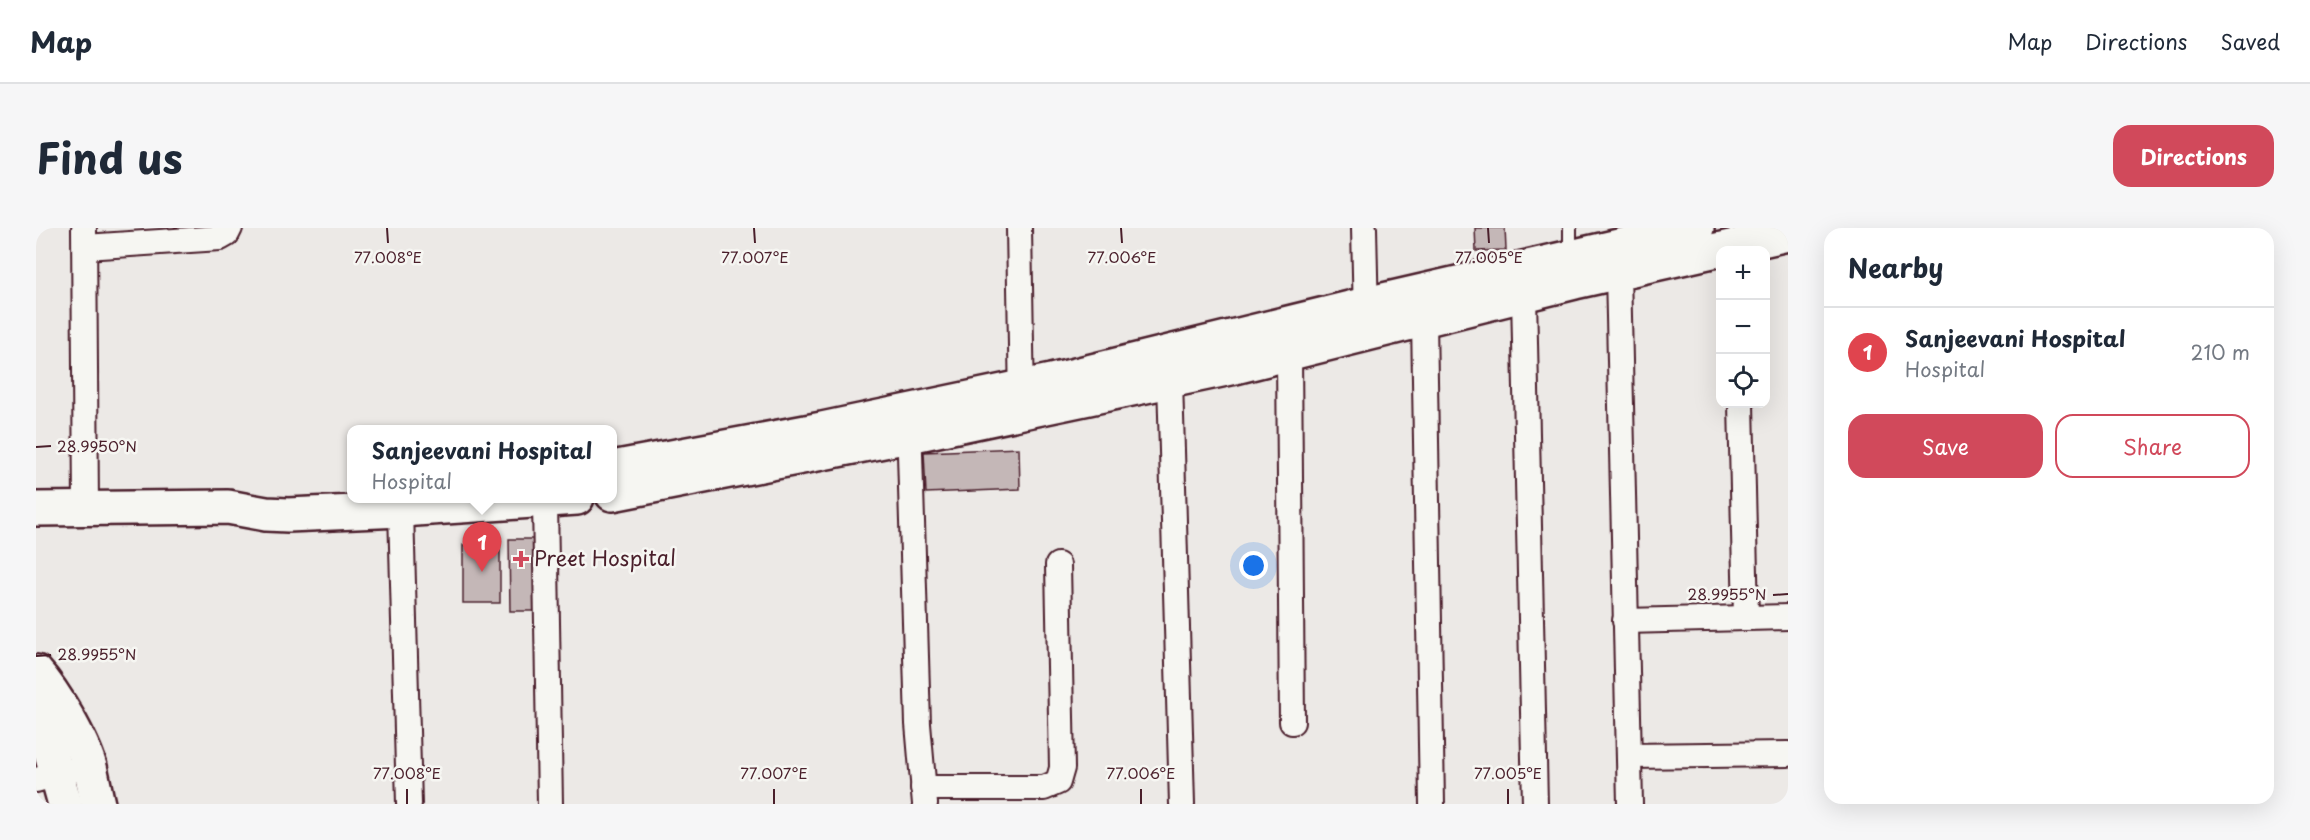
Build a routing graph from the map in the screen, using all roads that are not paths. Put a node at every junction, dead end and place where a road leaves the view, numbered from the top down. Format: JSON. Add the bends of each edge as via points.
{"nodes":[{"id":1,"x":230,"y":228,"type":"edge"},
{"id":2,"x":1019,"y":228,"type":"edge"},
{"id":3,"x":1364,"y":228,"type":"edge"},
{"id":4,"x":1697,"y":228,"type":"edge"},
{"id":5,"x":1788,"y":234,"type":"edge"},
{"id":6,"x":84,"y":238,"type":"edge"},
{"id":7,"x":1570,"y":243,"type":"edge"},
{"id":8,"x":1745,"y":246,"type":"edge"},
{"id":9,"x":1716,"y":252,"type":"edge"},
{"id":10,"x":1618,"y":272,"type":"junction"},
{"id":11,"x":1524,"y":296,"type":"junction"},
{"id":12,"x":1366,"y":318,"type":"junction"},
{"id":13,"x":1424,"y":320,"type":"junction"},
{"id":14,"x":1289,"y":355,"type":"junction"},
{"id":15,"x":1170,"y":380,"type":"junction"},
{"id":16,"x":1022,"y":399,"type":"junction"},
{"id":17,"x":1741,"y":408,"type":"edge"},
{"id":18,"x":909,"y":423,"type":"junction"},
{"id":19,"x":618,"y":480,"type":"edge"},
{"id":20,"x":347,"y":491,"type":"edge"},
{"id":21,"x":527,"y":503,"type":"edge"},
{"id":22,"x":545,"y":503,"type":"edge"},
{"id":23,"x":86,"y":507,"type":"junction"},
{"id":24,"x":228,"y":507,"type":"junction"},
{"id":25,"x":36,"y":509,"type":"edge"},
{"id":26,"x":401,"y":510,"type":"junction"},
{"id":27,"x":1058,"y":565,"type":"dead end"},
{"id":28,"x":1746,"y":617,"type":"junction"},
{"id":29,"x":1788,"y":617,"type":"edge"},
{"id":30,"x":1625,"y":621,"type":"junction"},
{"id":31,"x":36,"y":672,"type":"edge"},
{"id":32,"x":36,"y":699,"type":"edge"},
{"id":33,"x":1292,"y":722,"type":"dead end"},
{"id":34,"x":1788,"y":754,"type":"edge"},
{"id":35,"x":1629,"y":756,"type":"junction"},
{"id":36,"x":90,"y":766,"type":"junction"},
{"id":37,"x":53,"y":786,"type":"edge"},
{"id":38,"x":924,"y":796,"type":"edge"},
{"id":39,"x":98,"y":804,"type":"edge"},
{"id":40,"x":409,"y":804,"type":"edge"},
{"id":41,"x":550,"y":804,"type":"edge"},
{"id":42,"x":1182,"y":804,"type":"edge"},
{"id":43,"x":1432,"y":804,"type":"edge"},
{"id":44,"x":1535,"y":804,"type":"edge"},
{"id":45,"x":1630,"y":804,"type":"edge"}],
"edges":[{"from":1,"to":6,"type":"street","via":[[220,238]]},
{"from":2,"to":16,"type":"street"},
{"from":3,"to":12,"type":"street"},
{"from":4,"to":7,"type":"main road"},
{"from":5,"to":8,"type":"main road"},
{"from":6,"to":23,"type":"street"},
{"from":7,"to":12,"type":"main road"},
{"from":9,"to":10,"type":"main road"},
{"from":10,"to":11,"type":"main road"},
{"from":10,"to":30,"type":"street"},
{"from":11,"to":13,"type":"main road"},
{"from":11,"to":44,"type":"street"},
{"from":12,"to":13,"type":"main road"},
{"from":12,"to":14,"type":"main road"},
{"from":12,"to":16,"type":"main road","via":[[1167,353]]},
{"from":13,"to":43,"type":"street"},
{"from":14,"to":15,"type":"main road"},
{"from":14,"to":33,"type":"street"},
{"from":15,"to":16,"type":"main road"},
{"from":15,"to":42,"type":"street"},
{"from":16,"to":18,"type":"main road"},
{"from":17,"to":28,"type":"street"},
{"from":18,"to":19,"type":"main road"},
{"from":18,"to":38,"type":"street","via":[[918,724]]},
{"from":20,"to":24,"type":"main road","via":[[267,497]]},
{"from":21,"to":26,"type":"main road"},
{"from":22,"to":41,"type":"street"},
{"from":23,"to":24,"type":"main road"},
{"from":23,"to":25,"type":"main road"},
{"from":24,"to":26,"type":"main road","via":[[277,515]]},
{"from":26,"to":40,"type":"street"},
{"from":27,"to":38,"type":"street","via":[[1062,768],[1058,782],[1044,788]]},
{"from":28,"to":29,"type":"street"},
{"from":28,"to":30,"type":"street"},
{"from":30,"to":35,"type":"street"},
{"from":31,"to":36,"type":"main road","via":[[51,692]]},
{"from":32,"to":37,"type":"main road"},
{"from":34,"to":35,"type":"street"},
{"from":35,"to":45,"type":"street"},
{"from":36,"to":37,"type":"street"},
{"from":36,"to":39,"type":"main road"}]}
